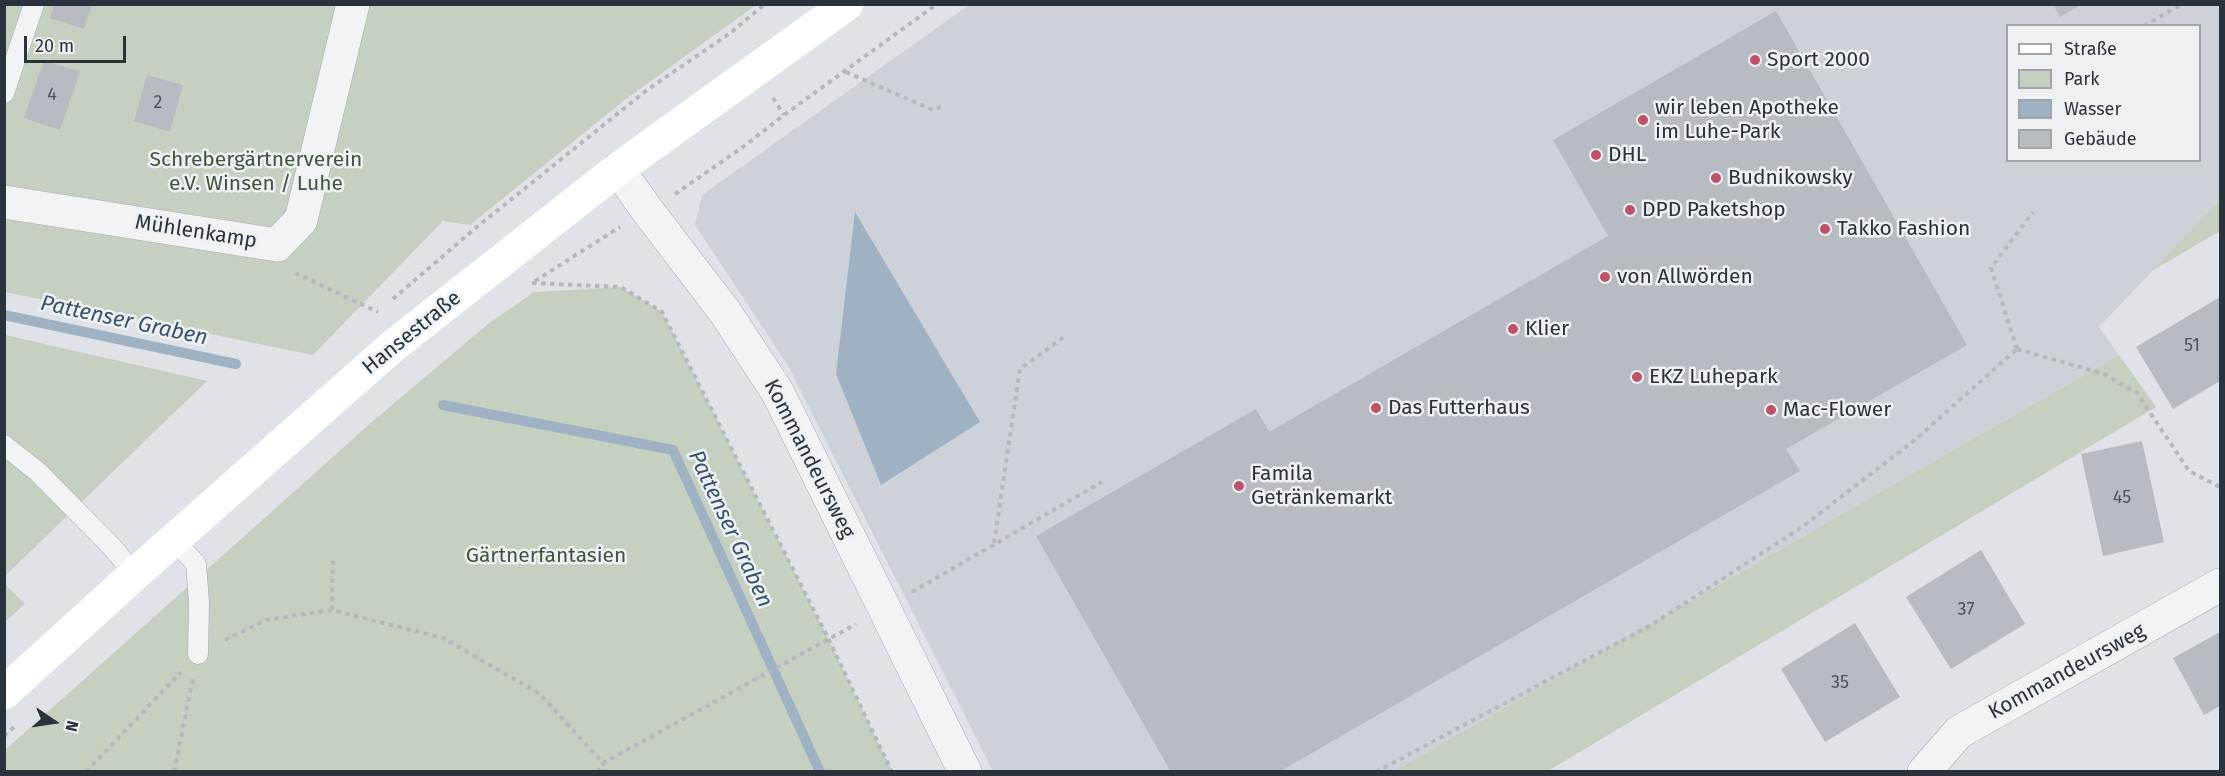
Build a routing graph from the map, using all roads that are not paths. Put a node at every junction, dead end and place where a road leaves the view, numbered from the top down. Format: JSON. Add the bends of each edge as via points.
{"nodes":[{"id":1,"x":34,"y":4,"type":"edge"},
{"id":2,"x":353,"y":4,"type":"edge"},
{"id":3,"x":847,"y":4,"type":"edge"},
{"id":4,"x":4,"y":93,"type":"edge"},
{"id":5,"x":618,"y":169,"type":"junction"},
{"id":6,"x":4,"y":202,"type":"edge"},
{"id":7,"x":4,"y":446,"type":"edge"},
{"id":8,"x":175,"y":541,"type":"junction"},
{"id":9,"x":135,"y":574,"type":"junction"},
{"id":10,"x":2220,"y":585,"type":"edge"},
{"id":11,"x":198,"y":654,"type":"road end"},
{"id":12,"x":4,"y":693,"type":"edge"},
{"id":13,"x":965,"y":771,"type":"edge"},
{"id":14,"x":1924,"y":771,"type":"edge"}],
"edges":[{"from":1,"to":4,"type":"lane"},
{"from":2,"to":6,"type":"street","name":"Mühlenkamp","via":[[301,220],[277,245]]},
{"from":3,"to":5,"type":"main road","name":"Hansestraße"},
{"from":5,"to":8,"type":"main road","name":"Hansestraße","via":[[393,346]]},
{"from":5,"to":13,"type":"street","name":"Kommandeursweg","via":[[725,312],[778,393]]},
{"from":7,"to":9,"type":"lane","via":[[38,472]]},
{"from":8,"to":9,"type":"main road","name":"Hansestraße"},
{"from":8,"to":11,"type":"lane","via":[[196,564]]},
{"from":9,"to":12,"type":"main road","name":"Hansestraße"},
{"from":10,"to":14,"type":"street","name":"Kommandeursweg","via":[[1959,732]]}]}
